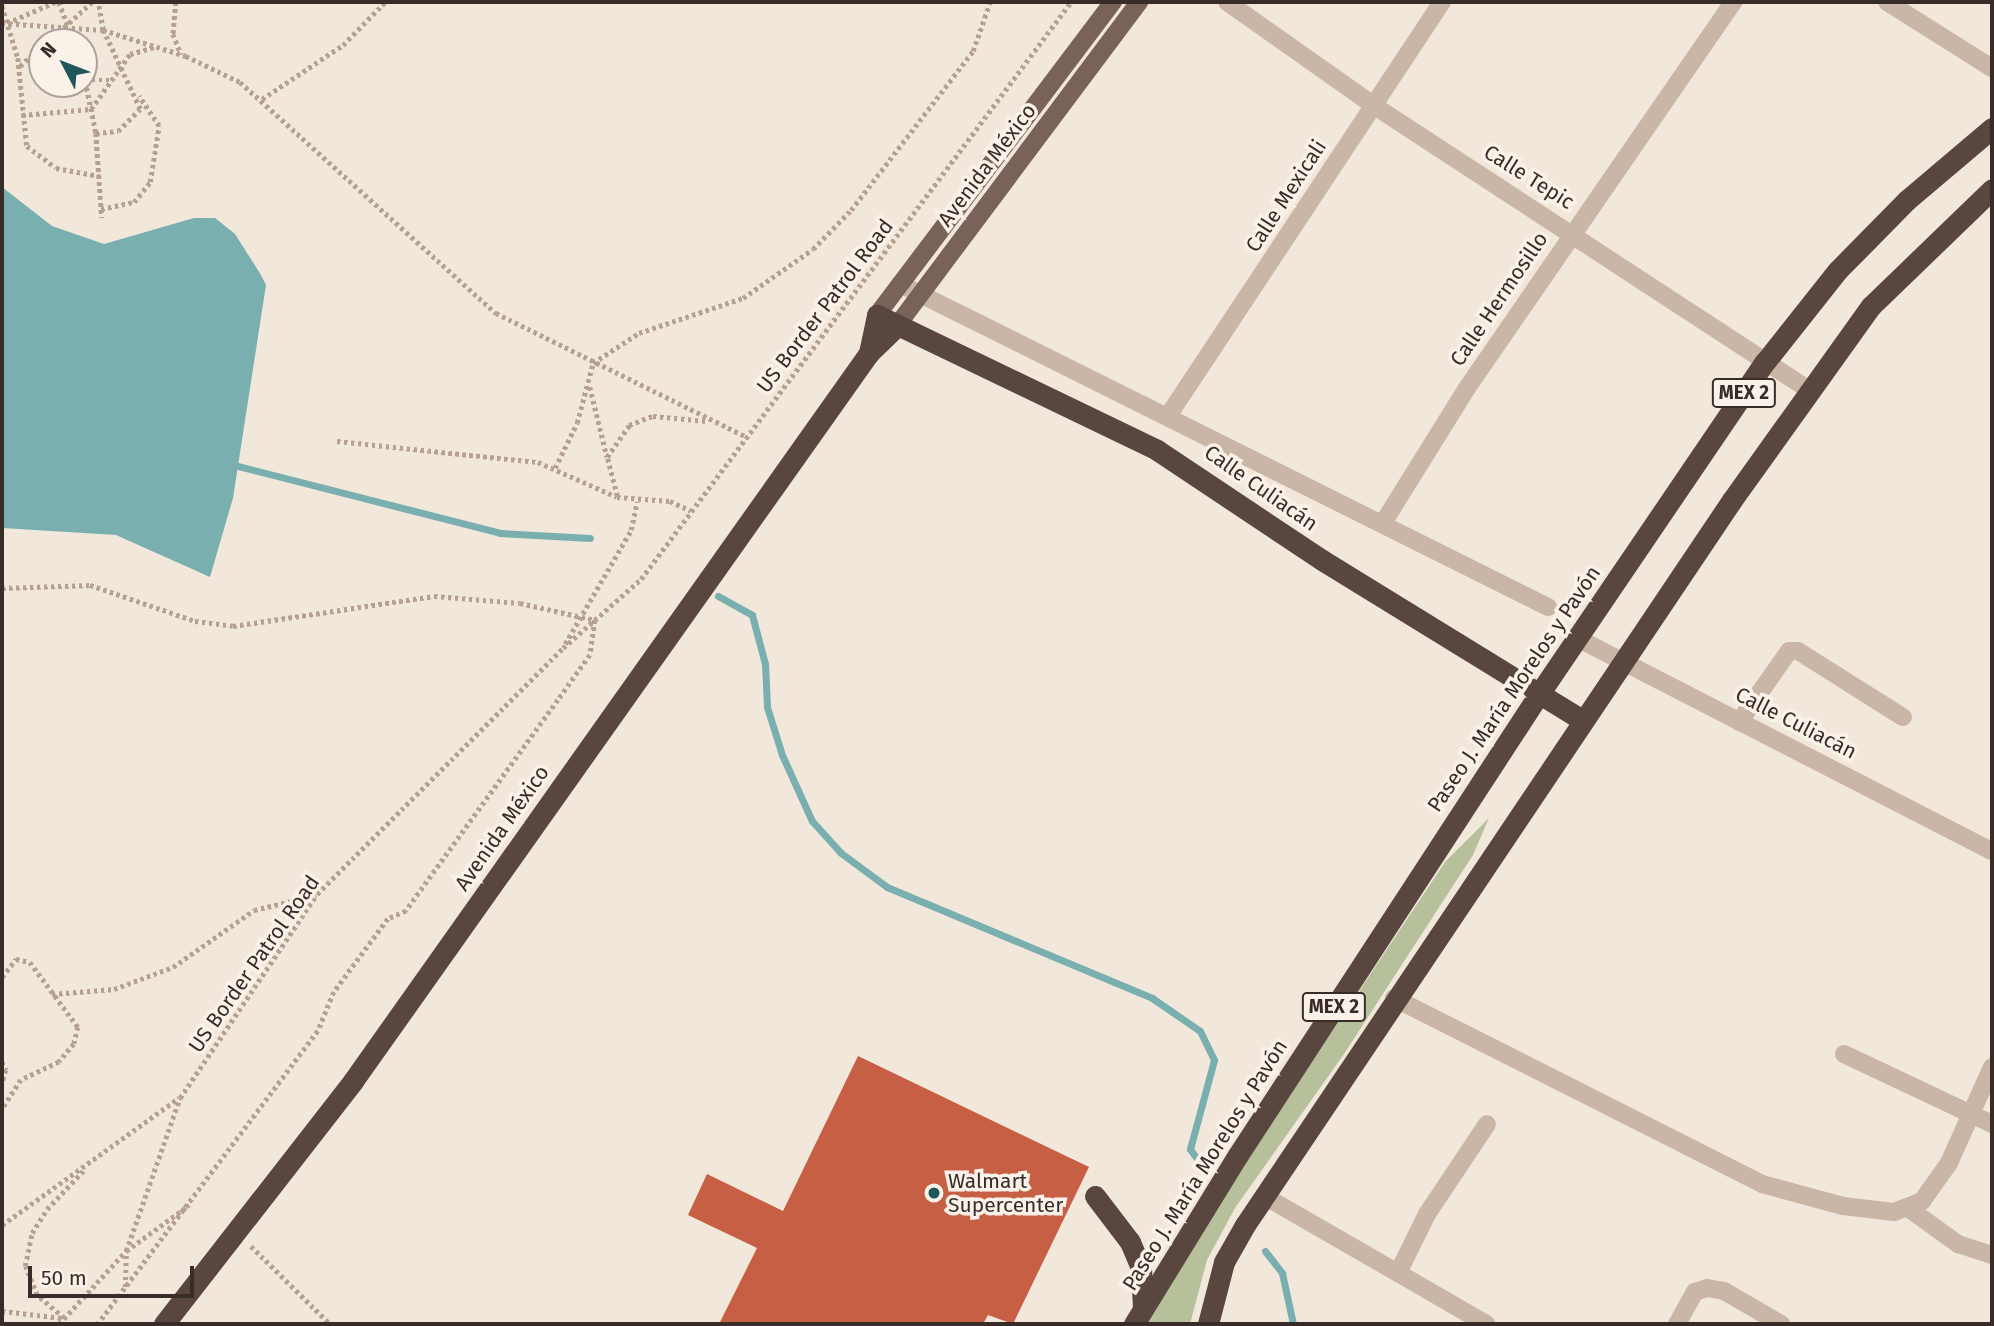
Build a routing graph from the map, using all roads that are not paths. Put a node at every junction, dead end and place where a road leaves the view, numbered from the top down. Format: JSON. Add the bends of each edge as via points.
{"nodes":[{"id":1,"x":1113,"y":2,"type":"edge"},
{"id":2,"x":1139,"y":2,"type":"edge"},
{"id":3,"x":1227,"y":2,"type":"edge"},
{"id":4,"x":1442,"y":2,"type":"edge"},
{"id":5,"x":1733,"y":2,"type":"edge"},
{"id":6,"x":1887,"y":2,"type":"edge"},
{"id":7,"x":1992,"y":68,"type":"edge"},
{"id":8,"x":1373,"y":106,"type":"junction"},
{"id":9,"x":1992,"y":128,"type":"edge"},
{"id":10,"x":1992,"y":189,"type":"edge"},
{"id":11,"x":1572,"y":231,"type":"junction"},
{"id":12,"x":900,"y":284,"type":"junction"},
{"id":13,"x":920,"y":296,"type":"junction"},
{"id":14,"x":877,"y":315,"type":"junction"},
{"id":15,"x":896,"y":327,"type":"junction"},
{"id":16,"x":869,"y":353,"type":"junction"},
{"id":17,"x":1765,"y":362,"type":"junction"},
{"id":18,"x":1809,"y":390,"type":"junction"},
{"id":19,"x":1168,"y":416,"type":"junction"},
{"id":20,"x":1383,"y":523,"type":"junction"},
{"id":21,"x":1548,"y":607,"type":"dead end"},
{"id":22,"x":1577,"y":639,"type":"junction"},
{"id":23,"x":1621,"y":662,"type":"junction"},
{"id":24,"x":1539,"y":694,"type":"junction"},
{"id":25,"x":1903,"y":718,"type":"dead end"},
{"id":26,"x":1582,"y":720,"type":"junction"},
{"id":27,"x":1739,"y":722,"type":"junction"},
{"id":28,"x":1992,"y":851,"type":"edge"},
{"id":29,"x":1394,"y":998,"type":"junction"},
{"id":30,"x":1844,"y":1054,"type":"dead end"},
{"id":31,"x":1992,"y":1067,"type":"edge"},
{"id":32,"x":1973,"y":1113,"type":"junction"},
{"id":33,"x":1487,"y":1124,"type":"dead end"},
{"id":34,"x":1992,"y":1124,"type":"edge"},
{"id":35,"x":1095,"y":1196,"type":"dead end"},
{"id":36,"x":1264,"y":1196,"type":"junction"},
{"id":37,"x":1909,"y":1208,"type":"junction"},
{"id":38,"x":1992,"y":1255,"type":"edge"},
{"id":39,"x":1398,"y":1273,"type":"junction"},
{"id":40,"x":1139,"y":1316,"type":"edge"},
{"id":41,"x":164,"y":1324,"type":"edge"},
{"id":42,"x":1208,"y":1324,"type":"edge"},
{"id":43,"x":1486,"y":1324,"type":"edge"},
{"id":44,"x":1677,"y":1324,"type":"edge"},
{"id":45,"x":1781,"y":1324,"type":"edge"}],
"edges":[{"from":1,"to":12,"type":"main road","name":"Avenida México"},
{"from":2,"to":13,"type":"main road","name":"Avenida México"},
{"from":3,"to":8,"type":"street","name":"Calle Tepic"},
{"from":4,"to":8,"type":"street","name":"Calle Mexicali"},
{"from":5,"to":11,"type":"street","name":"Calle Hermosillo"},
{"from":6,"to":7,"type":"street"},
{"from":8,"to":11,"type":"street","name":"Calle Tepic"},
{"from":8,"to":19,"type":"street","name":"Calle Mexicali"},
{"from":9,"to":17,"type":"highway","name":"Paseo J. María Morelos y Pavón","number":"MEX 2","via":[[1907,200],[1848,260]]},
{"from":10,"to":18,"type":"highway","number":"MEX 2","via":[[1871,306]]},
{"from":11,"to":17,"type":"street","name":"Calle Tepic"},
{"from":11,"to":20,"type":"street","name":"Calle Hermosillo"},
{"from":12,"to":13,"type":"street","name":"Calle Culiacán"},
{"from":12,"to":14,"type":"main road","name":"Avenida México"},
{"from":13,"to":15,"type":"main road","name":"Avenida México"},
{"from":13,"to":19,"type":"street","name":"Calle Culiacán"},
{"from":14,"to":15,"type":"highway","name":"Calle Culiacán"},
{"from":14,"to":16,"type":"highway","name":"Avenida México"},
{"from":15,"to":16,"type":"highway","name":"Avenida México"},
{"from":15,"to":24,"type":"highway","name":"Calle Culiacán","via":[[1189,467],[1322,560]]},
{"from":16,"to":41,"type":"highway","name":"Avenida México","via":[[353,1081]]},
{"from":17,"to":18,"type":"street","name":"Calle Tepic"},
{"from":17,"to":22,"type":"highway","name":"Paseo J. María Morelos y Pavón","number":"MEX 2"},
{"from":18,"to":23,"type":"highway","number":"MEX 2"},
{"from":19,"to":20,"type":"street","name":"Calle Culiacán"},
{"from":20,"to":21,"type":"street","name":"Calle Culiacán"},
{"from":22,"to":23,"type":"street","name":"Calle Culiacán"},
{"from":22,"to":24,"type":"highway","name":"Paseo J. María Morelos y Pavón","number":"MEX 2"},
{"from":23,"to":26,"type":"highway","number":"MEX 2"},
{"from":23,"to":27,"type":"street","name":"Calle Culiacán"},
{"from":24,"to":26,"type":"highway","name":"Calle Culiacán"},
{"from":24,"to":40,"type":"highway","name":"Paseo J. María Morelos y Pavón","number":"MEX 2"},
{"from":25,"to":27,"type":"street","via":[[1798,651],[1789,651]]},
{"from":26,"to":29,"type":"highway","number":"MEX 2"},
{"from":27,"to":28,"type":"street","name":"Calle Culiacán"},
{"from":29,"to":36,"type":"highway","number":"MEX 2"},
{"from":29,"to":37,"type":"street","via":[[1762,1184],[1843,1206]]},
{"from":30,"to":32,"type":"street"},
{"from":31,"to":32,"type":"street"},
{"from":32,"to":34,"type":"street"},
{"from":32,"to":37,"type":"street","via":[[1936,1186]]},
{"from":33,"to":39,"type":"street","via":[[1427,1214]]},
{"from":35,"to":40,"type":"highway","via":[[1130,1242],[1141,1268]]},
{"from":36,"to":39,"type":"street"},
{"from":36,"to":42,"type":"highway","number":"MEX 2","via":[[1224,1262]]},
{"from":37,"to":38,"type":"street","via":[[1958,1244]]},
{"from":39,"to":43,"type":"street"},
{"from":44,"to":45,"type":"street","via":[[1695,1292],[1707,1288],[1724,1291]]}]}
